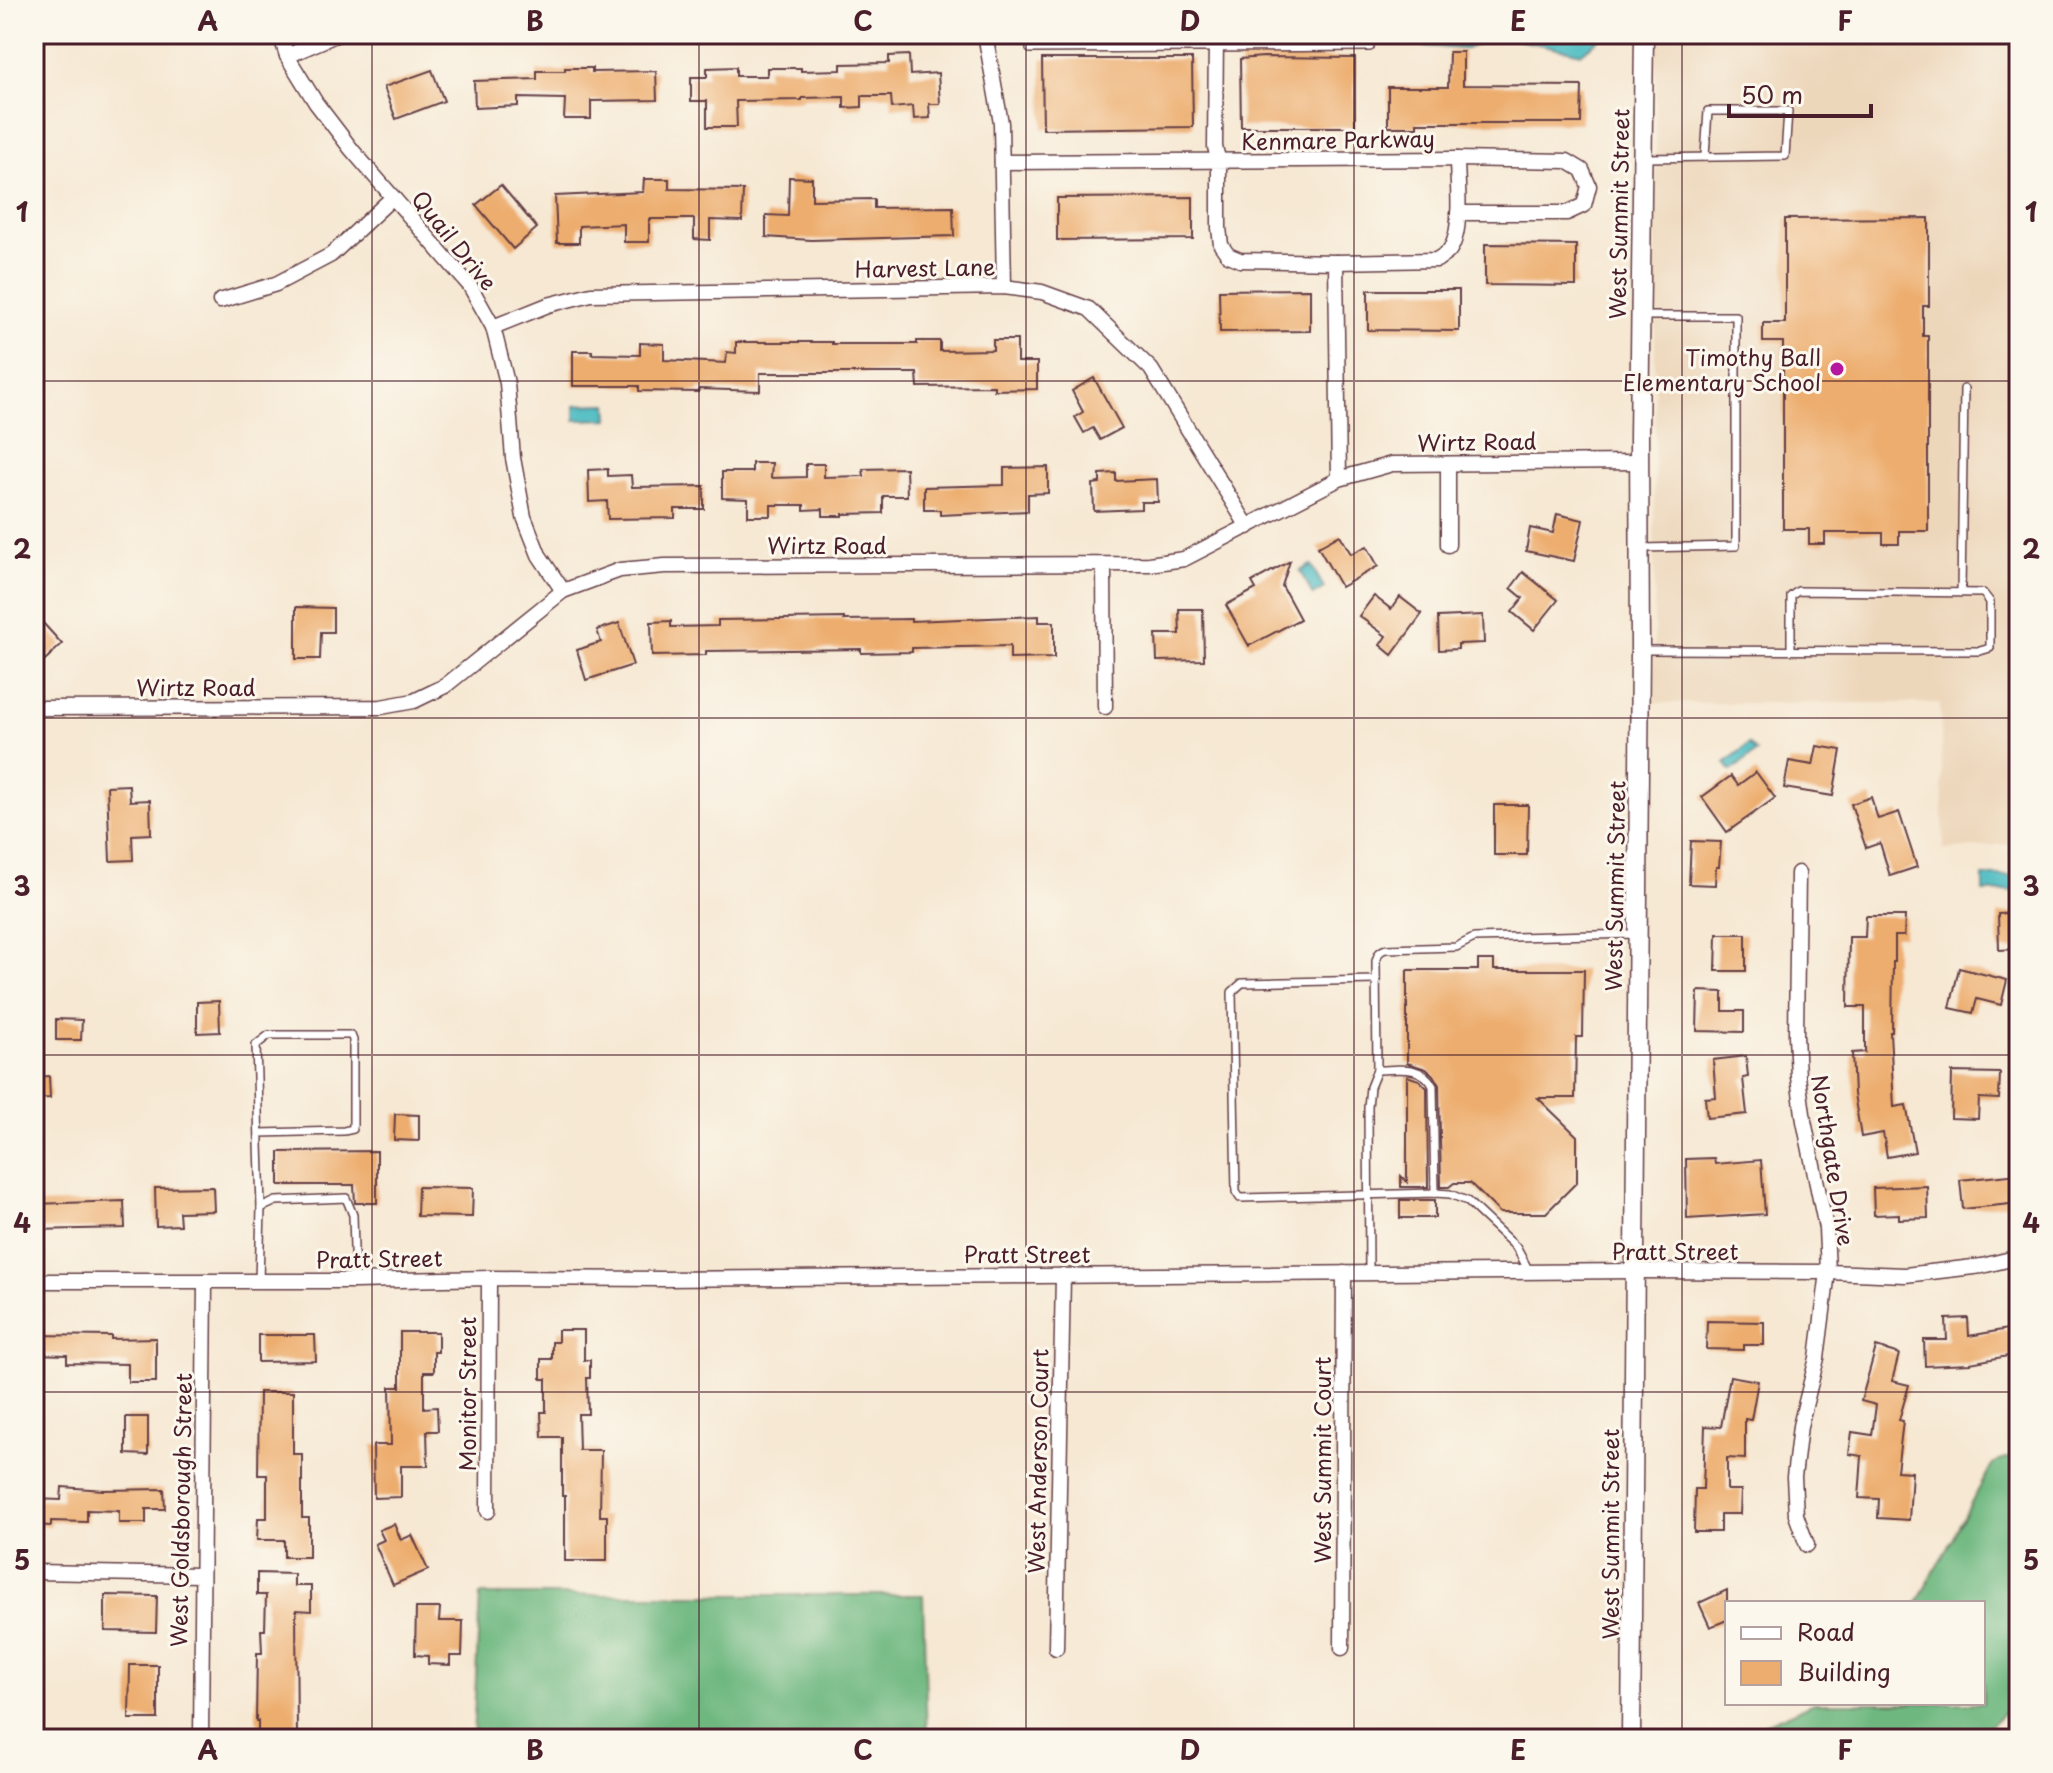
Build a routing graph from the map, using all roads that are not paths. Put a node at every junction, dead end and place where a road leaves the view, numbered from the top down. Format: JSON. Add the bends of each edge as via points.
{"nodes":[{"id":1,"x":280,"y":34,"type":"edge"},
{"id":2,"x":338,"y":34,"type":"edge"},
{"id":3,"x":985,"y":34,"type":"edge"},
{"id":4,"x":1644,"y":34,"type":"edge"},
{"id":5,"x":1216,"y":40,"type":"edge"},
{"id":6,"x":1370,"y":47,"type":"dead end"},
{"id":7,"x":1030,"y":49,"type":"dead end"},
{"id":8,"x":287,"y":56,"type":"junction"},
{"id":9,"x":1705,"y":156,"type":"junction"},
{"id":10,"x":1643,"y":158,"type":"junction"},
{"id":11,"x":1457,"y":159,"type":"junction"},
{"id":12,"x":1002,"y":162,"type":"junction"},
{"id":13,"x":1219,"y":162,"type":"junction"},
{"id":14,"x":393,"y":197,"type":"junction"},
{"id":15,"x":1458,"y":213,"type":"junction"},
{"id":16,"x":1336,"y":262,"type":"junction"},
{"id":17,"x":1004,"y":287,"type":"junction"},
{"id":18,"x":220,"y":301,"type":"dead end"},
{"id":19,"x":1641,"y":316,"type":"junction"},
{"id":20,"x":493,"y":327,"type":"junction"},
{"id":21,"x":1964,"y":389,"type":"dead end"},
{"id":22,"x":1639,"y":462,"type":"junction"},
{"id":23,"x":1448,"y":464,"type":"junction"},
{"id":24,"x":1339,"y":479,"type":"junction"},
{"id":25,"x":1248,"y":527,"type":"junction"},
{"id":26,"x":1448,"y":545,"type":"dead end"},
{"id":27,"x":1639,"y":548,"type":"junction"},
{"id":28,"x":1104,"y":565,"type":"junction"},
{"id":29,"x":563,"y":591,"type":"junction"},
{"id":30,"x":1961,"y":592,"type":"junction"},
{"id":31,"x":1640,"y":650,"type":"junction"},
{"id":32,"x":1791,"y":650,"type":"junction"},
{"id":33,"x":1105,"y":707,"type":"dead end"},
{"id":34,"x":34,"y":708,"type":"edge"},
{"id":35,"x":1798,"y":873,"type":"dead end"},
{"id":36,"x":1637,"y":934,"type":"junction"},
{"id":37,"x":1376,"y":980,"type":"junction"},
{"id":38,"x":1377,"y":1070,"type":"junction"},
{"id":39,"x":259,"y":1133,"type":"junction"},
{"id":40,"x":1435,"y":1193,"type":"junction"},
{"id":41,"x":1367,"y":1195,"type":"junction"},
{"id":42,"x":261,"y":1208,"type":"junction"},
{"id":43,"x":2019,"y":1257,"type":"edge"},
{"id":44,"x":1635,"y":1271,"type":"junction"},
{"id":45,"x":1828,"y":1272,"type":"junction"},
{"id":46,"x":1344,"y":1273,"type":"junction"},
{"id":47,"x":1369,"y":1273,"type":"junction"},
{"id":48,"x":1530,"y":1273,"type":"junction"},
{"id":49,"x":1063,"y":1275,"type":"junction"},
{"id":50,"x":489,"y":1278,"type":"junction"},
{"id":51,"x":34,"y":1281,"type":"edge"},
{"id":52,"x":205,"y":1281,"type":"junction"},
{"id":53,"x":259,"y":1281,"type":"junction"},
{"id":54,"x":355,"y":1281,"type":"junction"},
{"id":55,"x":488,"y":1511,"type":"dead end"},
{"id":56,"x":1807,"y":1545,"type":"dead end"},
{"id":57,"x":34,"y":1572,"type":"edge"},
{"id":58,"x":201,"y":1575,"type":"junction"},
{"id":59,"x":1056,"y":1648,"type":"dead end"},
{"id":60,"x":1342,"y":1648,"type":"dead end"},
{"id":61,"x":201,"y":1739,"type":"edge"},
{"id":62,"x":1631,"y":1739,"type":"edge"}],
"edges":[{"from":1,"to":8,"type":"street","name":"Quail Drive"},
{"from":2,"to":8,"type":"street"},
{"from":3,"to":12,"type":"street","via":[[1001,123]]},
{"from":4,"to":10,"type":"street","name":"West Summit Street"},
{"from":5,"to":6,"type":"lane"},
{"from":5,"to":7,"type":"lane"},
{"from":5,"to":13,"type":"street"},
{"from":8,"to":14,"type":"street","name":"Quail Drive","via":[[316,103]]},
{"from":9,"to":9,"type":"lane","via":[[1785,156],[1788,111],[1708,111]]},
{"from":9,"to":10,"type":"lane"},
{"from":10,"to":19,"type":"street","name":"West Summit Street"},
{"from":11,"to":13,"type":"street","name":"Kenmare Parkway"},
{"from":11,"to":15,"type":"street","name":"Kenmare Parkway"},
{"from":11,"to":15,"type":"street","name":"Kenmare Parkway","via":[[1567,161],[1582,170],[1589,186],[1584,205],[1567,213]]},
{"from":12,"to":13,"type":"street","name":"Kenmare Parkway"},
{"from":12,"to":17,"type":"street"},
{"from":13,"to":16,"type":"street","name":"Kenmare Parkway","via":[[1219,228],[1228,255],[1240,260]]},
{"from":14,"to":18,"type":"street","via":[[331,255],[276,284]]},
{"from":14,"to":20,"type":"street","name":"Quail Drive","via":[[470,286]]},
{"from":15,"to":16,"type":"street","name":"Kenmare Parkway","via":[[1455,237],[1437,260]]},
{"from":16,"to":24,"type":"street"},
{"from":17,"to":20,"type":"street","name":"Harvest Lane","via":[[591,294]]},
{"from":17,"to":25,"type":"street","name":"Harvest Lane","via":[[1042,292],[1089,309],[1151,369]]},
{"from":19,"to":22,"type":"street","name":"West Summit Street"},
{"from":19,"to":27,"type":"lane","via":[[1736,316],[1736,546]]},
{"from":20,"to":29,"type":"street","name":"Quail Drive","via":[[507,383],[524,517],[539,555]]},
{"from":21,"to":30,"type":"lane"},
{"from":22,"to":23,"type":"street","name":"Wirtz Road"},
{"from":22,"to":27,"type":"street","name":"West Summit Street"},
{"from":23,"to":24,"type":"street","name":"Wirtz Road","via":[[1392,464]]},
{"from":23,"to":26,"type":"street"},
{"from":24,"to":25,"type":"street","name":"Wirtz Road"},
{"from":25,"to":28,"type":"street","name":"Wirtz Road","via":[[1184,559]]},
{"from":27,"to":31,"type":"street","name":"West Summit Street"},
{"from":28,"to":29,"type":"street","name":"Wirtz Road","via":[[665,566],[620,570]]},
{"from":28,"to":33,"type":"street"},
{"from":29,"to":34,"type":"street","name":"Wirtz Road","via":[[445,686],[414,701],[381,707]]},
{"from":30,"to":32,"type":"lane","via":[[1798,591],[1791,596]]},
{"from":30,"to":32,"type":"lane","via":[[1983,593],[1990,602],[1990,648]]},
{"from":31,"to":32,"type":"lane"},
{"from":31,"to":36,"type":"street","name":"West Summit Street"},
{"from":35,"to":45,"type":"street","name":"Northgate Drive","via":[[1798,1077],[1826,1228]]},
{"from":36,"to":37,"type":"lane","via":[[1474,938],[1456,947],[1386,949],[1378,954]]},
{"from":36,"to":44,"type":"street","name":"West Summit Street"},
{"from":37,"to":38,"type":"lane"},
{"from":37,"to":41,"type":"lane","via":[[1242,983],[1232,992],[1236,1192],[1240,1198]]},
{"from":38,"to":40,"type":"lane","via":[[1421,1072],[1433,1086]]},
{"from":38,"to":41,"type":"lane","via":[[1368,1107]]},
{"from":39,"to":39,"type":"lane","via":[[256,1045],[269,1035],[351,1035],[353,1129]]},
{"from":39,"to":42,"type":"lane"},
{"from":40,"to":41,"type":"lane"},
{"from":40,"to":48,"type":"lane","via":[[1467,1201],[1516,1247]]},
{"from":41,"to":47,"type":"lane"},
{"from":42,"to":53,"type":"lane"},
{"from":42,"to":54,"type":"lane","via":[[276,1201],[346,1198],[353,1215]]},
{"from":43,"to":45,"type":"street","name":"Pratt Street","via":[[1905,1275]]},
{"from":44,"to":45,"type":"street","name":"Pratt Street"},
{"from":44,"to":48,"type":"street","name":"Pratt Street"},
{"from":44,"to":62,"type":"street","name":"West Summit Street"},
{"from":45,"to":56,"type":"street","name":"Northgate Drive","via":[[1794,1477],[1796,1515]]},
{"from":46,"to":47,"type":"street","name":"Pratt Street"},
{"from":46,"to":49,"type":"street","name":"Pratt Street"},
{"from":46,"to":60,"type":"street","name":"West Summit Court"},
{"from":47,"to":48,"type":"street","name":"Pratt Street"},
{"from":49,"to":50,"type":"street","name":"Pratt Street"},
{"from":49,"to":59,"type":"street","name":"West Anderson Court"},
{"from":50,"to":54,"type":"street","name":"Pratt Street"},
{"from":50,"to":55,"type":"street","name":"Monitor Street"},
{"from":51,"to":52,"type":"street","name":"Pratt Street"},
{"from":52,"to":53,"type":"street","name":"Pratt Street"},
{"from":52,"to":58,"type":"street","name":"West Goldsborough Street"},
{"from":53,"to":54,"type":"street","name":"Pratt Street"},
{"from":57,"to":58,"type":"street"},
{"from":58,"to":61,"type":"street","name":"West Goldsborough Street"}]}
